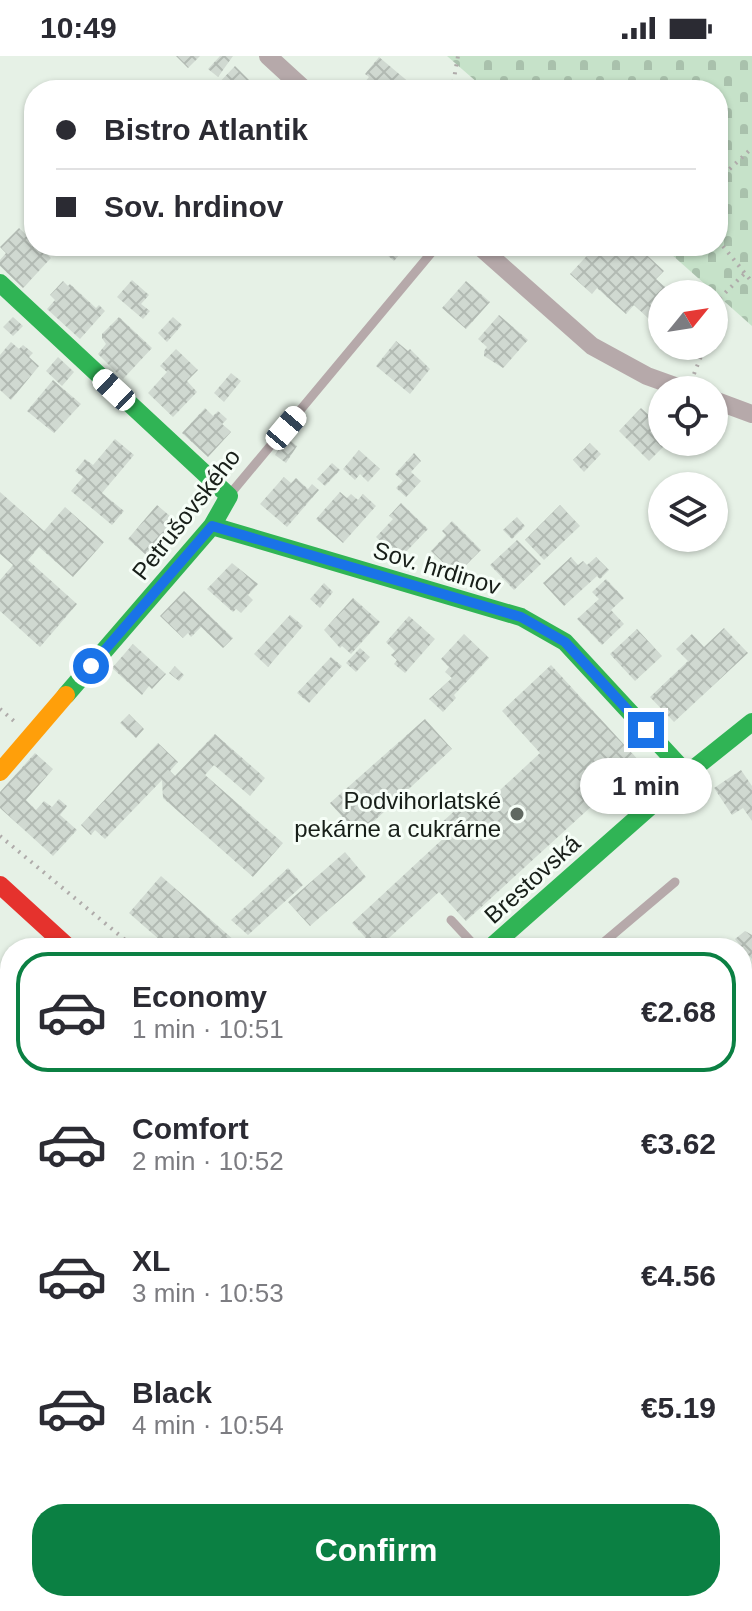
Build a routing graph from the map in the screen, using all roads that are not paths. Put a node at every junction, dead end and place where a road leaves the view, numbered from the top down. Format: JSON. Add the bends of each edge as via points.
{"nodes":[{"id":1,"x":268,"y":56,"type":"edge"},
{"id":2,"x":294,"y":80,"type":"edge"},
{"id":3,"x":429,"y":256,"type":"edge"},
{"id":4,"x":490,"y":256,"type":"edge"},
{"id":5,"x":0,"y":283,"type":"edge"},
{"id":6,"x":648,"y":376,"type":"edge"},
{"id":7,"x":728,"y":405,"type":"edge"},
{"id":8,"x":752,"y":414,"type":"edge"},
{"id":9,"x":229,"y":496,"type":"junction"},
{"id":10,"x":212,"y":526,"type":"junction"},
{"id":11,"x":752,"y":722,"type":"edge"},
{"id":12,"x":0,"y":772,"type":"edge"},
{"id":13,"x":687,"y":774,"type":"junction"},
{"id":14,"x":675,"y":882,"type":"dead end"},
{"id":15,"x":0,"y":885,"type":"edge"},
{"id":16,"x":451,"y":920,"type":"dead end"},
{"id":17,"x":58,"y":938,"type":"edge"},
{"id":18,"x":468,"y":938,"type":"edge"},
{"id":19,"x":501,"y":938,"type":"edge"},
{"id":20,"x":609,"y":938,"type":"edge"}],
"edges":[{"from":1,"to":2,"type":"street"},
{"from":3,"to":9,"type":"lane","name":"Petrušovského"},
{"from":4,"to":6,"type":"street","via":[[592,346]]},
{"from":5,"to":9,"type":"street"},
{"from":7,"to":8,"type":"street"},
{"from":9,"to":10,"type":"street","name":"Petrušovského"},
{"from":10,"to":12,"type":"street","name":"Petrušovského"},
{"from":10,"to":13,"type":"street","name":"Sov. hrdinov","via":[[521,617],[565,642]]},
{"from":11,"to":13,"type":"street","name":"Brestovská"},
{"from":13,"to":19,"type":"street","name":"Brestovská"},
{"from":14,"to":20,"type":"lane"},
{"from":15,"to":17,"type":"street"},
{"from":16,"to":18,"type":"lane"}]}
